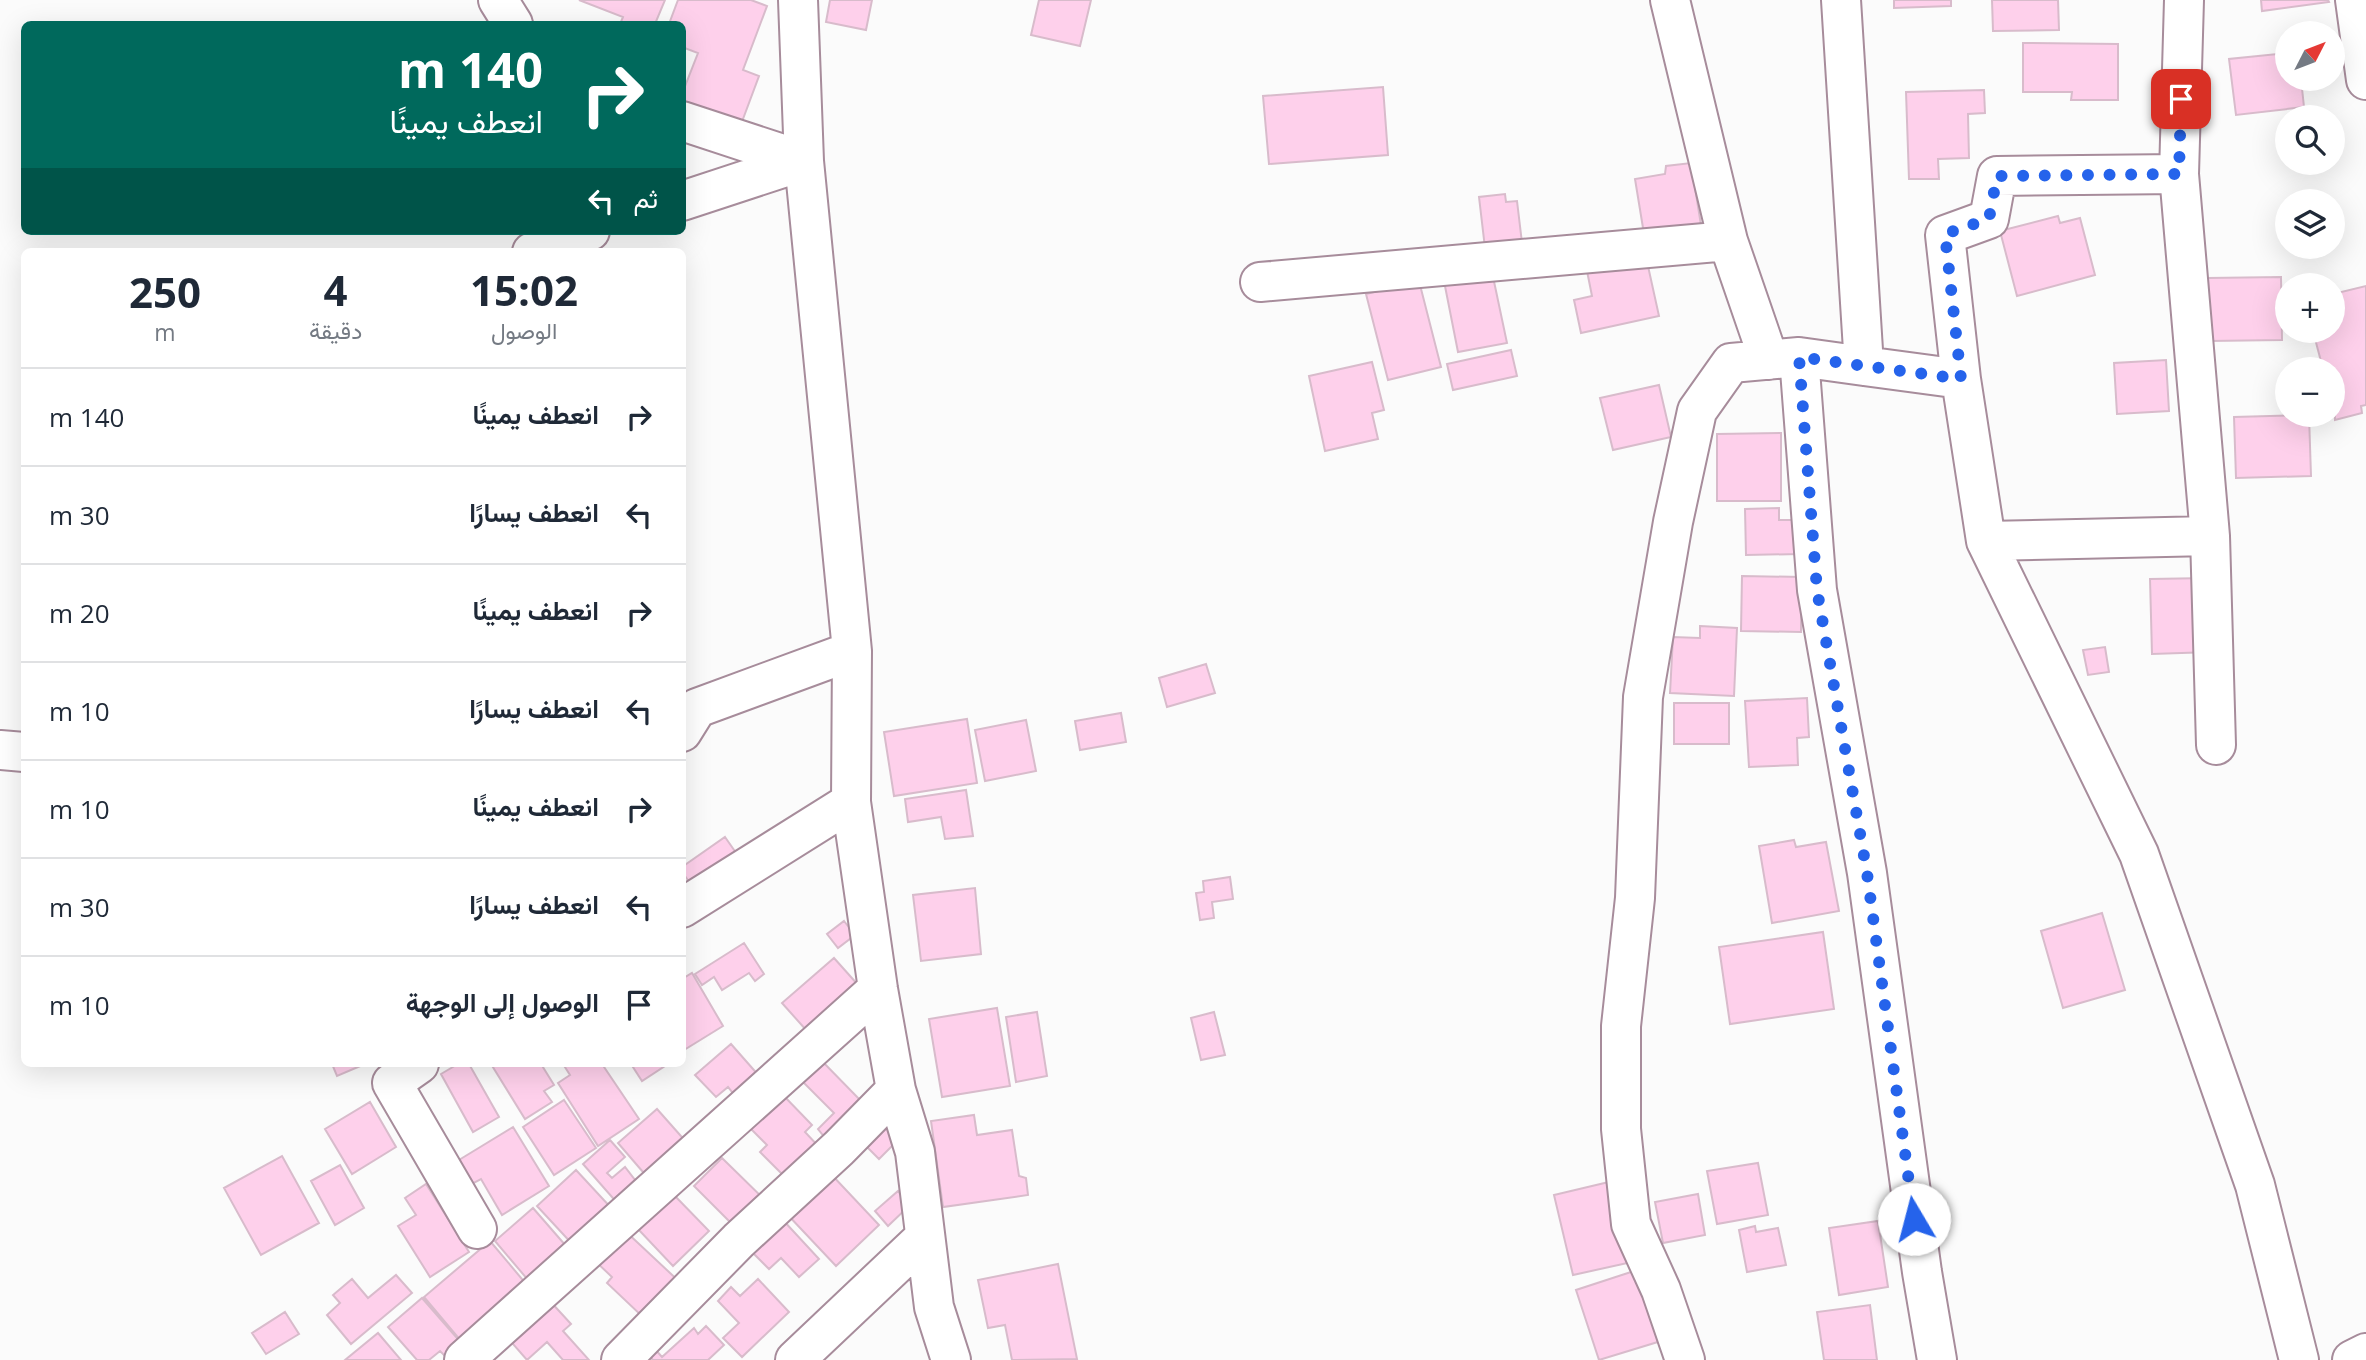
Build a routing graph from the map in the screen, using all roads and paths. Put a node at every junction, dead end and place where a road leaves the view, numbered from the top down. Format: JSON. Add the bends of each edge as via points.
{"nodes":[{"id":1,"x":498,"y":0,"type":"edge"},
{"id":2,"x":798,"y":0,"type":"edge"},
{"id":3,"x":1670,"y":0,"type":"edge"},
{"id":4,"x":1841,"y":0,"type":"edge"},
{"id":5,"x":2184,"y":0,"type":"edge"},
{"id":6,"x":2355,"y":0,"type":"edge"},
{"id":7,"x":511,"y":21,"type":"edge"},
{"id":8,"x":2366,"y":80,"type":"edge"},
{"id":9,"x":686,"y":122,"type":"edge"},
{"id":10,"x":804,"y":160,"type":"junction"},
{"id":11,"x":2179,"y":174,"type":"junction"},
{"id":12,"x":686,"y":200,"type":"edge"},
{"id":13,"x":579,"y":235,"type":"edge"},
{"id":14,"x":1728,"y":241,"type":"junction"},
{"id":15,"x":543,"y":248,"type":"edge"},
{"id":16,"x":1260,"y":282,"type":"dead end"},
{"id":17,"x":1784,"y":358,"type":"junction"},
{"id":18,"x":1864,"y":366,"type":"junction"},
{"id":19,"x":1961,"y":379,"type":"junction"},
{"id":20,"x":2210,"y":536,"type":"junction"},
{"id":21,"x":1986,"y":541,"type":"junction"},
{"id":22,"x":852,"y":651,"type":"junction"},
{"id":23,"x":686,"y":726,"type":"edge"},
{"id":24,"x":2216,"y":745,"type":"dead end"},
{"id":25,"x":0,"y":750,"type":"edge"},
{"id":26,"x":21,"y":752,"type":"edge"},
{"id":27,"x":851,"y":802,"type":"junction"},
{"id":28,"x":686,"y":905,"type":"edge"},
{"id":29,"x":878,"y":989,"type":"junction"},
{"id":30,"x":411,"y":1067,"type":"edge"},
{"id":31,"x":896,"y":1090,"type":"junction"},
{"id":32,"x":477,"y":1229,"type":"dead end"},
{"id":33,"x":925,"y":1237,"type":"junction"},
{"id":34,"x":2366,"y":1353,"type":"edge"},
{"id":35,"x":464,"y":1360,"type":"edge"},
{"id":36,"x":621,"y":1360,"type":"edge"},
{"id":37,"x":795,"y":1360,"type":"edge"},
{"id":38,"x":951,"y":1360,"type":"edge"},
{"id":39,"x":1685,"y":1360,"type":"edge"},
{"id":40,"x":1937,"y":1360,"type":"edge"},
{"id":41,"x":2300,"y":1360,"type":"edge"},
{"id":42,"x":2352,"y":1360,"type":"edge"}],
"edges":[{"from":1,"to":7,"type":"street"},
{"from":2,"to":10,"type":"street"},
{"from":3,"to":14,"type":"street"},
{"from":4,"to":18,"type":"street"},
{"from":5,"to":11,"type":"street"},
{"from":6,"to":8,"type":"street"},
{"from":9,"to":10,"type":"street"},
{"from":10,"to":12,"type":"street"},
{"from":10,"to":22,"type":"street"},
{"from":11,"to":19,"type":"street","via":[[1997,176],[1989,219],[1945,234]]},
{"from":11,"to":20,"type":"street"},
{"from":13,"to":15,"type":"street"},
{"from":14,"to":16,"type":"street"},
{"from":14,"to":17,"type":"street"},
{"from":17,"to":18,"type":"street"},
{"from":17,"to":39,"type":"street","via":[[1731,363],[1697,411],[1643,697],[1635,898],[1621,1026],[1621,1129],[1631,1224],[1661,1290]]},
{"from":17,"to":40,"type":"street","via":[[1817,590],[1867,873]]},
{"from":18,"to":19,"type":"street"},
{"from":19,"to":21,"type":"street"},
{"from":20,"to":21,"type":"street"},
{"from":20,"to":24,"type":"street"},
{"from":21,"to":41,"type":"street","via":[[2139,854],[2255,1185]]},
{"from":22,"to":23,"type":"street","via":[[697,708]]},
{"from":22,"to":27,"type":"street"},
{"from":25,"to":26,"type":"street"},
{"from":27,"to":28,"type":"street"},
{"from":27,"to":29,"type":"street"},
{"from":29,"to":31,"type":"street"},
{"from":29,"to":35,"type":"street"},
{"from":30,"to":32,"type":"street","via":[[392,1083]]},
{"from":31,"to":33,"type":"street","via":[[915,1152]]},
{"from":31,"to":36,"type":"street"},
{"from":33,"to":37,"type":"street"},
{"from":33,"to":38,"type":"street","via":[[934,1307]]},
{"from":34,"to":42,"type":"street"}]}
